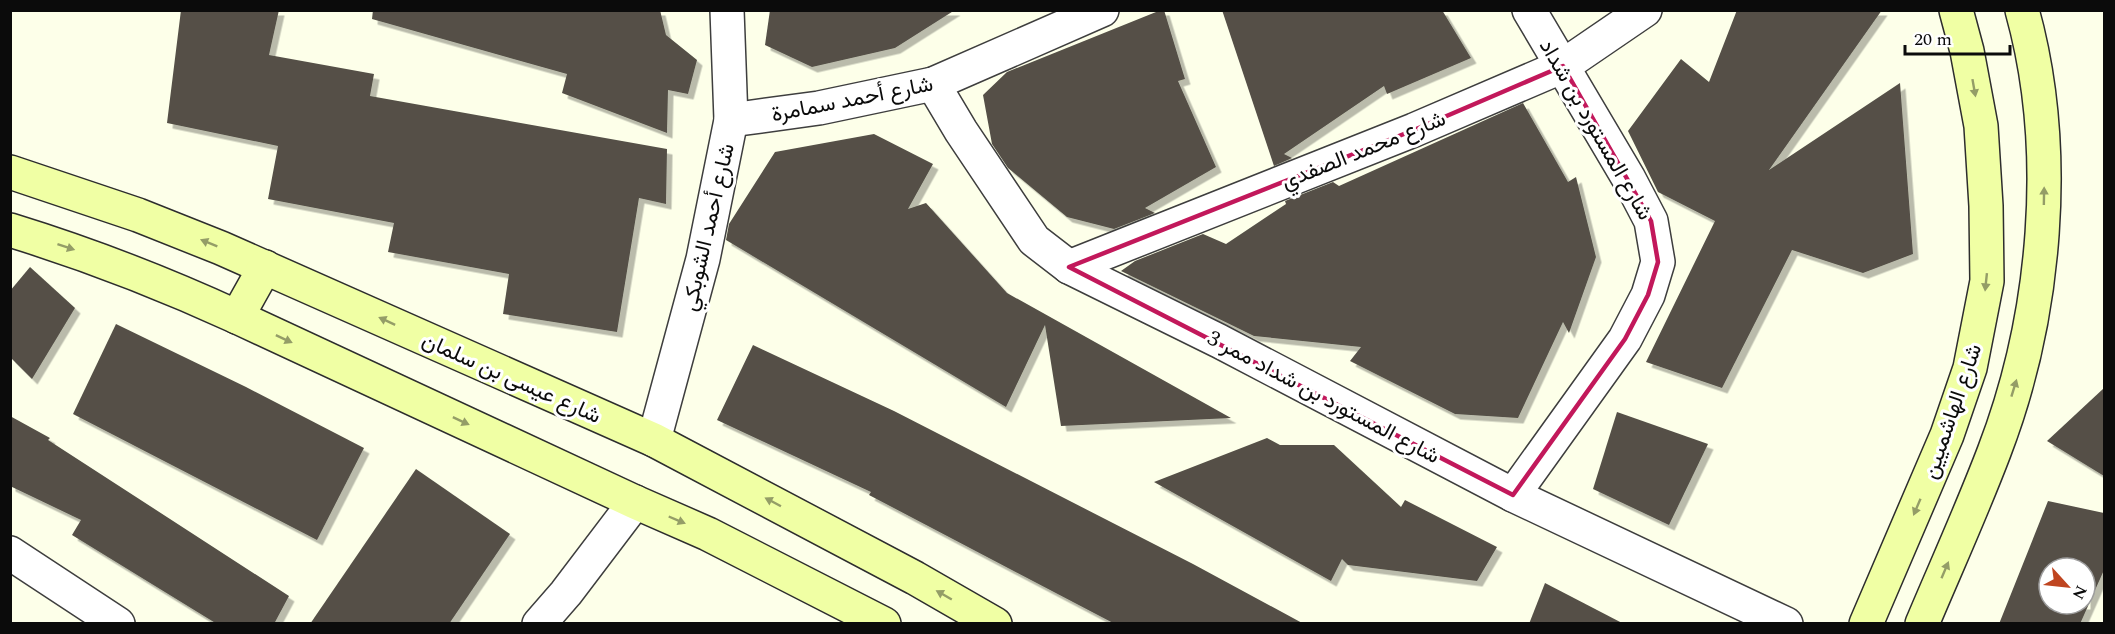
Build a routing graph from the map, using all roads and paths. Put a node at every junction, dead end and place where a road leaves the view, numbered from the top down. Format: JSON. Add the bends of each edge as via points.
{"nodes":[{"id":1,"x":727,"y":10,"type":"edge"},
{"id":2,"x":1102,"y":10,"type":"edge"},
{"id":3,"x":1529,"y":10,"type":"edge"},
{"id":4,"x":1645,"y":10,"type":"edge"},
{"id":5,"x":1956,"y":10,"type":"edge"},
{"id":6,"x":2022,"y":10,"type":"edge"},
{"id":7,"x":1563,"y":66,"type":"junction"},
{"id":8,"x":933,"y":84,"type":"junction"},
{"id":9,"x":731,"y":120,"type":"junction"},
{"id":10,"x":10,"y":172,"type":"edge"},
{"id":11,"x":10,"y":230,"type":"edge"},
{"id":12,"x":265,"y":267,"type":"junction"},
{"id":13,"x":1070,"y":267,"type":"junction"},
{"id":14,"x":237,"y":317,"type":"junction"},
{"id":15,"x":654,"y":440,"type":"junction"},
{"id":16,"x":1513,"y":495,"type":"junction"},
{"id":17,"x":635,"y":502,"type":"junction"},
{"id":18,"x":10,"y":553,"type":"edge"},
{"id":19,"x":118,"y":624,"type":"edge"},
{"id":20,"x":538,"y":624,"type":"edge"},
{"id":21,"x":884,"y":624,"type":"edge"},
{"id":22,"x":995,"y":624,"type":"edge"},
{"id":23,"x":1786,"y":624,"type":"edge"},
{"id":24,"x":1866,"y":624,"type":"edge"},
{"id":25,"x":1922,"y":624,"type":"edge"}],
"edges":[{"from":1,"to":9,"type":"street","name":"شارع أحمد الشوبكي"},
{"from":2,"to":8,"type":"street","name":"شارع أحمد سمامرة"},
{"from":3,"to":7,"type":"street","name":"شارع المستورد بن شداد"},
{"from":4,"to":7,"type":"street","name":"شارع محمد الصفدي"},
{"from":5,"to":24,"type":"street","name":"شارع الهاشميين","one_way":true,"via":[[1981,126],[1987,281],[1970,368],[1947,435]]},
{"from":25,"to":6,"type":"street","one_way":true,"via":[[1995,450],[2018,375],[2038,283],[2044,196],[2043,135],[2031,42]]},
{"from":7,"to":13,"type":"street","name":"شارع محمد الصفدي","via":[[1414,130]]},
{"from":7,"to":16,"type":"street","name":"شارع المستورد بن شداد","via":[[1651,221],[1658,262],[1648,296],[1625,339]]},
{"from":8,"to":9,"type":"street","name":"شارع أحمد سمامرة","via":[[819,108]]},
{"from":8,"to":13,"type":"street","name":"شارع المستورد بن شداد ممر 3","via":[[1034,240]]},
{"from":9,"to":15,"type":"street","name":"شارع أحمد الشوبكي","via":[[703,259]]},
{"from":12,"to":10,"type":"street","name":"شارع عيسى بن سلمان","one_way":true,"via":[[138,215]]},
{"from":11,"to":14,"type":"street","one_way":true,"via":[[75,250]]},
{"from":12,"to":14,"type":"street"},
{"from":15,"to":12,"type":"street","name":"شارع عيسى بن سلمان","one_way":true},
{"from":13,"to":16,"type":"street","name":"شارع المستورد بن شداد ممر 3"},
{"from":14,"to":17,"type":"street","one_way":true},
{"from":22,"to":15,"type":"street","name":"شارع عيسى بن سلمان","one_way":true},
{"from":16,"to":23,"type":"street","name":"شارع المستورد بن شداد ممر 3"},
{"from":17,"to":20,"type":"street"},
{"from":17,"to":21,"type":"street","one_way":true,"via":[[708,534]]},
{"from":18,"to":19,"type":"street"}]}
